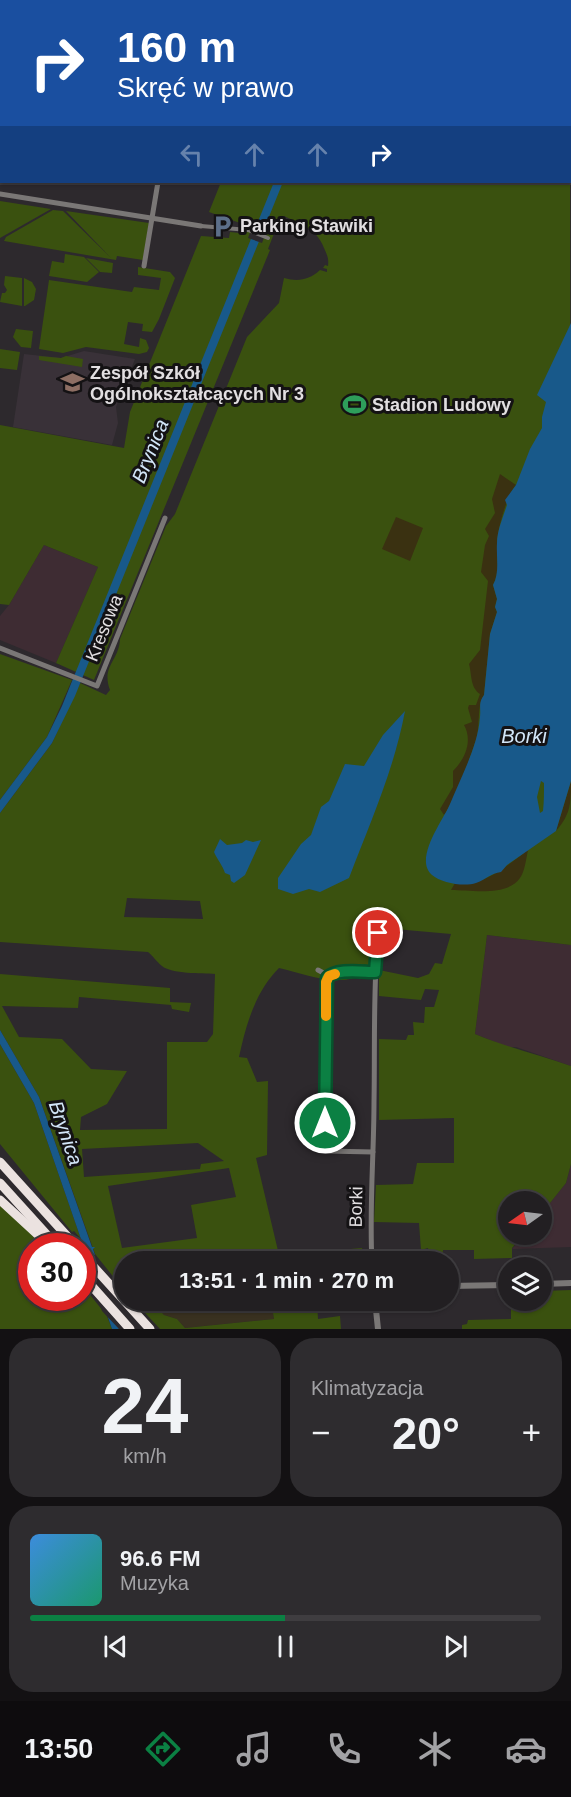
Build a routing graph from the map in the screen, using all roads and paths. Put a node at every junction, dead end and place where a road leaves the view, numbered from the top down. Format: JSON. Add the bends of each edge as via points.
{"nodes":[{"id":1,"x":158,"y":183,"type":"edge"},
{"id":2,"x":0,"y":194,"type":"edge"},
{"id":3,"x":152,"y":217,"type":"junction"},
{"id":4,"x":201,"y":226,"type":"joint"},
{"id":5,"x":268,"y":238,"type":"dead end"},
{"id":6,"x":144,"y":266,"type":"dead end"},
{"id":7,"x":165,"y":518,"type":"dead end"},
{"id":8,"x":0,"y":648,"type":"edge"},
{"id":9,"x":378,"y":933,"type":"dead end"},
{"id":10,"x":318,"y":970,"type":"dead end"},
{"id":11,"x":375,"y":972,"type":"junction"},
{"id":12,"x":329,"y":976,"type":"junction"},
{"id":13,"x":373,"y":1152,"type":"junction"},
{"id":14,"x":0,"y":1156,"type":"edge"},
{"id":15,"x":0,"y":1162,"type":"edge"},
{"id":16,"x":16,"y":1180,"type":"junction"},
{"id":17,"x":0,"y":1183,"type":"edge"},
{"id":18,"x":0,"y":1200,"type":"edge"},
{"id":19,"x":36,"y":1233,"type":"edge"},
{"id":20,"x":45,"y":1233,"type":"edge"},
{"id":21,"x":64,"y":1233,"type":"edge"},
{"id":22,"x":371,"y":1251,"type":"edge"},
{"id":23,"x":96,"y":1269,"type":"edge"},
{"id":24,"x":571,"y":1283,"type":"edge"},
{"id":25,"x":552,"y":1284,"type":"edge"},
{"id":26,"x":498,"y":1285,"type":"edge"},
{"id":27,"x":459,"y":1287,"type":"edge"},
{"id":28,"x":96,"y":1290,"type":"edge"},
{"id":29,"x":376,"y":1311,"type":"edge"},
{"id":30,"x":130,"y":1329,"type":"edge"},
{"id":31,"x":150,"y":1329,"type":"edge"},
{"id":32,"x":378,"y":1329,"type":"edge"}],
"edges":[{"from":1,"to":3,"type":"street"},
{"from":2,"to":3,"type":"street"},
{"from":3,"to":4,"type":"street"},
{"from":3,"to":6,"type":"street"},
{"from":4,"to":5,"type":"street","via":[[248,230]]},
{"from":7,"to":8,"type":"street","name":"Kresowa","via":[[97,686]]},
{"from":9,"to":11,"type":"street","name":"Borki"},
{"from":10,"to":12,"type":"street"},
{"from":11,"to":12,"type":"street"},
{"from":11,"to":13,"type":"street","name":"Borki"},
{"from":12,"to":13,"type":"street","via":[[326,1151]]},
{"from":13,"to":22,"type":"street","name":"Borki"},
{"from":14,"to":16,"type":"highway"},
{"from":15,"to":16,"type":"highway"},
{"from":16,"to":21,"type":"highway"},
{"from":17,"to":20,"type":"highway"},
{"from":18,"to":19,"type":"highway"},
{"from":23,"to":31,"type":"highway"},
{"from":24,"to":25,"type":"street"},
{"from":26,"to":27,"type":"street"},
{"from":28,"to":30,"type":"highway"},
{"from":29,"to":32,"type":"street"}]}
